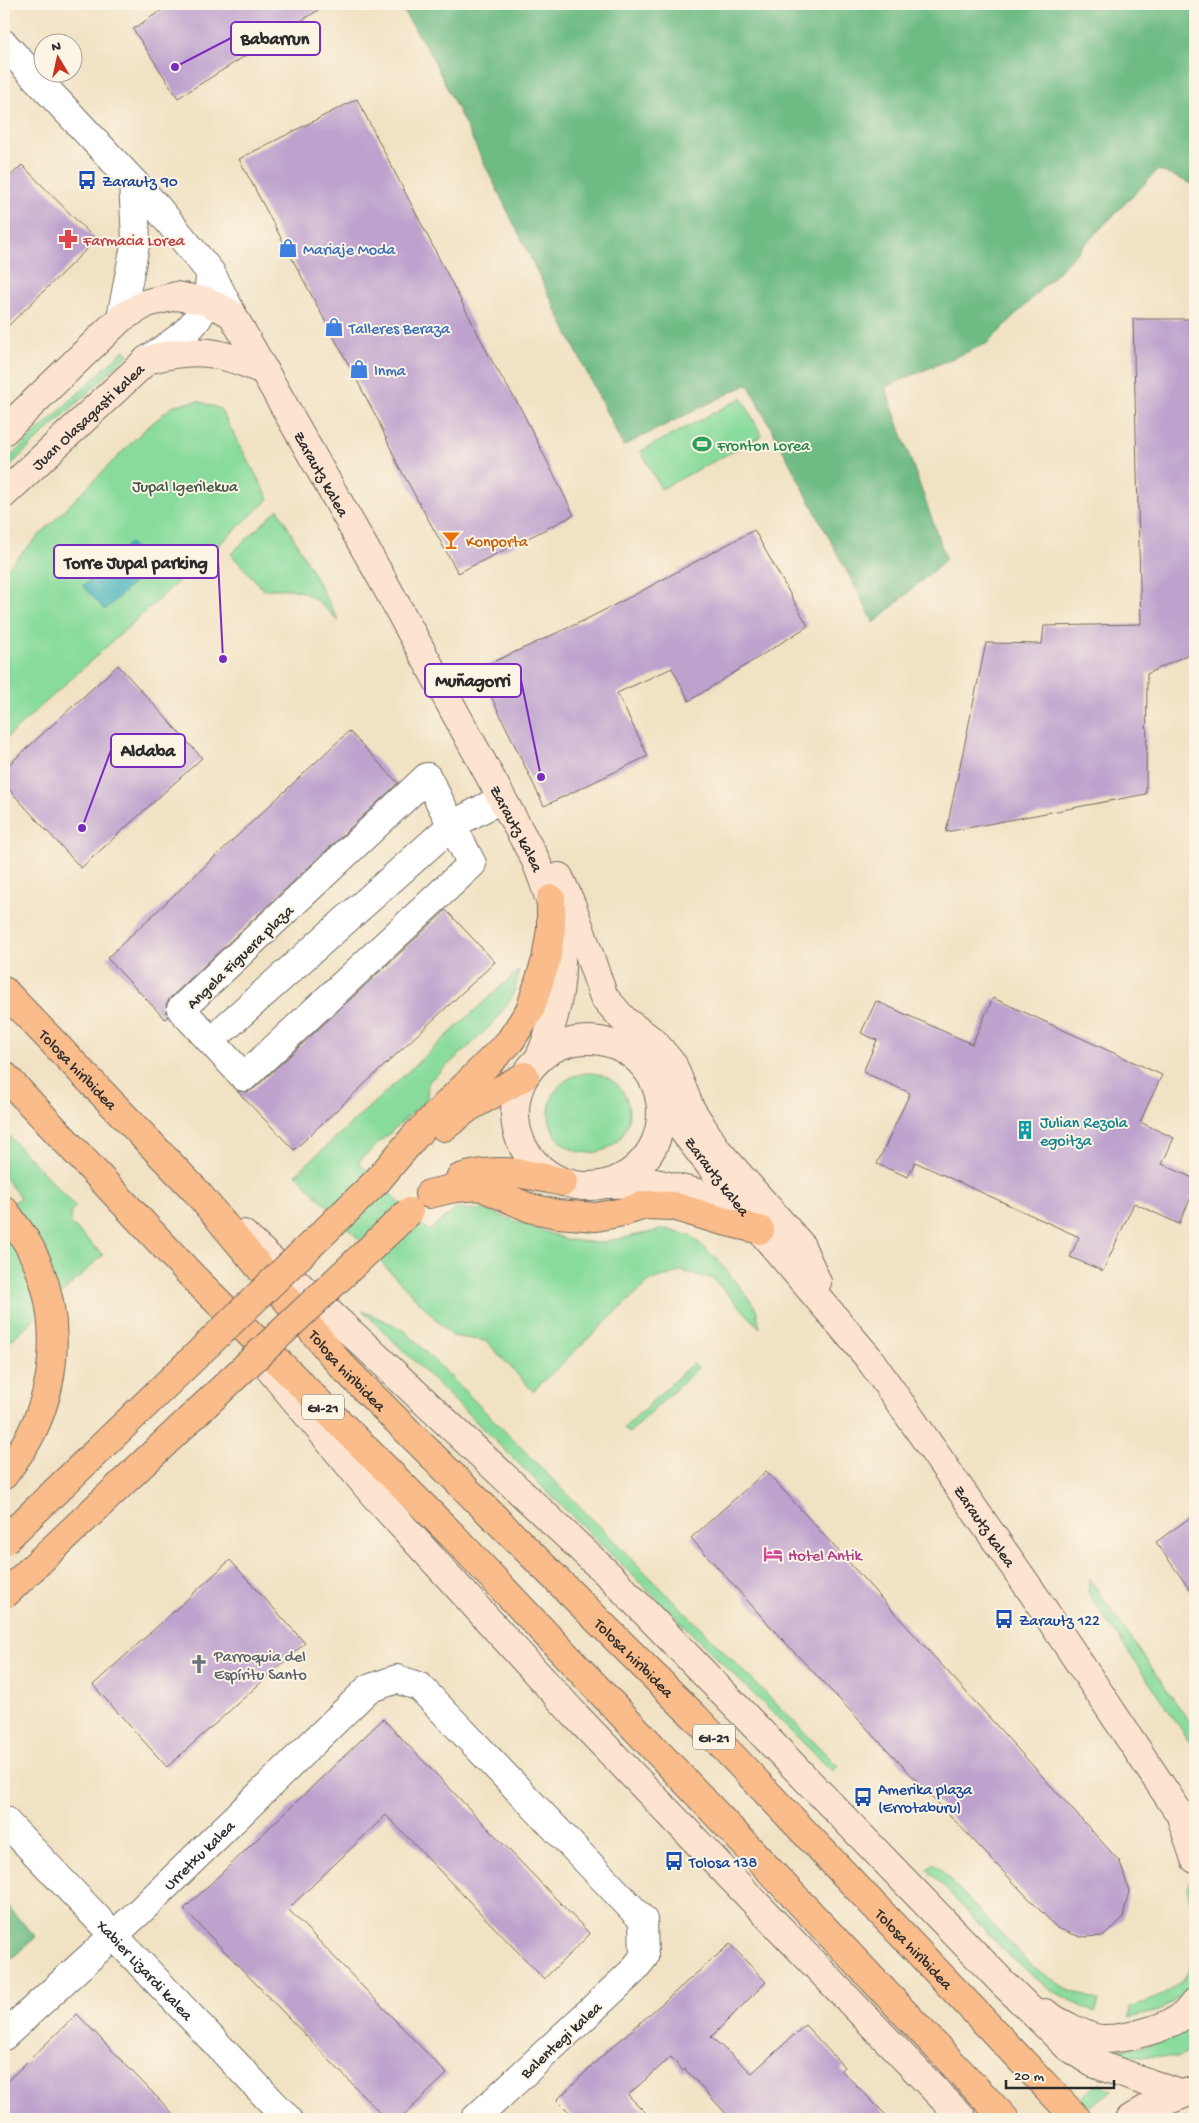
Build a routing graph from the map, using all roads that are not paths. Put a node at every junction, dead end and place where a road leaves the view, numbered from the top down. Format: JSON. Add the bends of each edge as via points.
{"nodes":[{"id":1,"x":4,"y":44,"type":"edge"},
{"id":2,"x":133,"y":182,"type":"junction"},
{"id":3,"x":211,"y":273,"type":"junction"},
{"id":4,"x":206,"y":301,"type":"junction"},
{"id":5,"x":232,"y":314,"type":"junction"},
{"id":6,"x":121,"y":318,"type":"junction"},
{"id":7,"x":147,"y":360,"type":"junction"},
{"id":8,"x":265,"y":371,"type":"junction"},
{"id":9,"x":4,"y":431,"type":"edge"},
{"id":10,"x":4,"y":494,"type":"edge"},
{"id":11,"x":501,"y":798,"type":"junction"},
{"id":12,"x":452,"y":825,"type":"junction"},
{"id":13,"x":528,"y":846,"type":"junction"},
{"id":14,"x":551,"y":899,"type":"junction"},
{"id":15,"x":562,"y":953,"type":"junction"},
{"id":16,"x":4,"y":991,"type":"edge"},
{"id":17,"x":226,"y":1027,"type":"dead end"},
{"id":18,"x":617,"y":1046,"type":"junction"},
{"id":19,"x":532,"y":1067,"type":"junction"},
{"id":20,"x":4,"y":1076,"type":"edge"},
{"id":21,"x":659,"y":1096,"type":"junction"},
{"id":22,"x":377,"y":1181,"type":"junction"},
{"id":23,"x":563,"y":1182,"type":"junction"},
{"id":24,"x":605,"y":1184,"type":"junction"},
{"id":25,"x":196,"y":1190,"type":"junction"},
{"id":26,"x":430,"y":1194,"type":"junction"},
{"id":27,"x":4,"y":1210,"type":"edge"},
{"id":28,"x":760,"y":1230,"type":"junction"},
{"id":29,"x":193,"y":1277,"type":"junction"},
{"id":30,"x":830,"y":1310,"type":"junction"},
{"id":31,"x":4,"y":1475,"type":"edge"},
{"id":32,"x":4,"y":1541,"type":"edge"},
{"id":33,"x":4,"y":1596,"type":"edge"},
{"id":34,"x":1178,"y":1811,"type":"junction"},
{"id":35,"x":4,"y":1820,"type":"edge"},
{"id":36,"x":1195,"y":1833,"type":"edge"},
{"id":37,"x":1195,"y":1860,"type":"edge"},
{"id":38,"x":113,"y":1935,"type":"junction"},
{"id":39,"x":644,"y":1957,"type":"joint"},
{"id":40,"x":1001,"y":1981,"type":"junction"},
{"id":41,"x":1195,"y":2002,"type":"edge"},
{"id":42,"x":4,"y":2036,"type":"edge"},
{"id":43,"x":1190,"y":2087,"type":"edge"},
{"id":44,"x":1138,"y":2114,"type":"edge"},
{"id":45,"x":288,"y":2119,"type":"edge"},
{"id":46,"x":475,"y":2119,"type":"edge"},
{"id":47,"x":964,"y":2119,"type":"edge"},
{"id":48,"x":1005,"y":2119,"type":"edge"},
{"id":49,"x":1077,"y":2119,"type":"edge"}],
"edges":[{"from":1,"to":2,"type":"street","name":"Zarautz kalea"},
{"from":2,"to":3,"type":"street","name":"Zarautz kalea"},
{"from":2,"to":6,"type":"street","via":[[136,240]]},
{"from":3,"to":4,"type":"street","name":"Juan Olasagasti kalea"},
{"from":3,"to":5,"type":"street","name":"Zarautz kalea"},
{"from":4,"to":5,"type":"street"},
{"from":4,"to":6,"type":"street","via":[[176,296],[147,303]]},
{"from":4,"to":7,"type":"street","name":"Juan Olasagasti kalea","via":[[201,314],[182,337]]},
{"from":5,"to":8,"type":"street","name":"Zarautz kalea"},
{"from":6,"to":9,"type":"street"},
{"from":7,"to":8,"type":"street","name":"Juan Olasagasti kalea","via":[[170,353],[195,351],[230,356]]},
{"from":7,"to":10,"type":"street","name":"Juan Olasagasti kalea"},
{"from":8,"to":11,"type":"street","name":"Zarautz kalea"},
{"from":11,"to":12,"type":"street"},
{"from":11,"to":13,"type":"street","name":"Zarautz kalea"},
{"from":12,"to":12,"type":"street","name":"Angela Figuera plaza","via":[[427,777],[181,1009],[244,1077],[472,864]]},
{"from":12,"to":17,"type":"street"},
{"from":13,"to":14,"type":"street","name":"Zarautz kalea"},
{"from":13,"to":30,"type":"street","via":[[554,866],[572,906],[604,997],[624,1020],[654,1042],[673,1065],[690,1108],[717,1150],[800,1244]]},
{"from":14,"to":15,"type":"street","name":"Zarautz kalea"},
{"from":14,"to":22,"type":"main road","via":[[546,960],[530,1010],[510,1041],[416,1135]]},
{"from":15,"to":18,"type":"street","name":"Zarautz kalea","via":[[589,1005]]},
{"from":15,"to":19,"type":"street","name":"Zarautz kalea","via":[[559,997],[550,1033]]},
{"from":16,"to":25,"type":"main road","name":"Tolosa hiribidea"},
{"from":18,"to":19,"type":"street","via":[[597,1040],[576,1041],[556,1048]]},
{"from":18,"to":21,"type":"street","via":[[636,1058],[650,1076]]},
{"from":19,"to":22,"type":"main road","via":[[468,1108]]},
{"from":19,"to":23,"type":"street","via":[[517,1096],[514,1117],[519,1138],[534,1162],[544,1172]]},
{"from":20,"to":29,"type":"main road"},
{"from":21,"to":24,"type":"street","via":[[661,1119],[656,1141],[644,1161],[626,1176]]},
{"from":21,"to":28,"type":"street","name":"Zarautz kalea"},
{"from":22,"to":32,"type":"main road","bridge":true},
{"from":23,"to":24,"type":"street","via":[[584,1186]]},
{"from":23,"to":26,"type":"main road","via":[[520,1172],[478,1172]]},
{"from":24,"to":28,"type":"street","name":"Zarautz kalea","via":[[656,1183],[698,1193]]},
{"from":25,"to":40,"type":"street","name":"Tolosa hiribidea","via":[[612,1578]]},
{"from":25,"to":49,"type":"main road","name":"Tolosa hiribidea","number":"GI-21","via":[[341,1365],[695,1717]]},
{"from":26,"to":28,"type":"main road","via":[[480,1186],[530,1208],[596,1217],[645,1205],[673,1206]]},
{"from":26,"to":33,"type":"main road","bridge":true},
{"from":27,"to":31,"type":"main road","via":[[28,1243],[44,1279],[53,1345],[45,1400],[31,1435]]},
{"from":28,"to":30,"type":"street","name":"Zarautz kalea"},
{"from":29,"to":47,"type":"street","via":[[374,1495],[574,1714]]},
{"from":29,"to":48,"type":"main road","number":"GI-21","via":[[453,1536]]},
{"from":30,"to":34,"type":"street","name":"Zarautz kalea","via":[[868,1357],[1034,1595]]},
{"from":34,"to":36,"type":"street","name":"Zarautz kalea"},
{"from":34,"to":37,"type":"street"},
{"from":35,"to":38,"type":"street","name":"Xabier Lizardi kalea"},
{"from":38,"to":39,"type":"street","name":"Urretxu kalea","via":[[368,1689],[397,1679],[420,1687],[642,1920]]},
{"from":38,"to":42,"type":"street","name":"Urretxu kalea"},
{"from":38,"to":45,"type":"street","name":"Xabier Lizardi kalea"},
{"from":39,"to":46,"type":"street","name":"Balentegi kalea","via":[[631,1973]]},
{"from":40,"to":41,"type":"street","via":[[1058,2022],[1100,2039],[1162,2027],[1184,2014]]},
{"from":40,"to":43,"type":"street","via":[[1068,2047],[1093,2063]]},
{"from":43,"to":44,"type":"street"}]}
